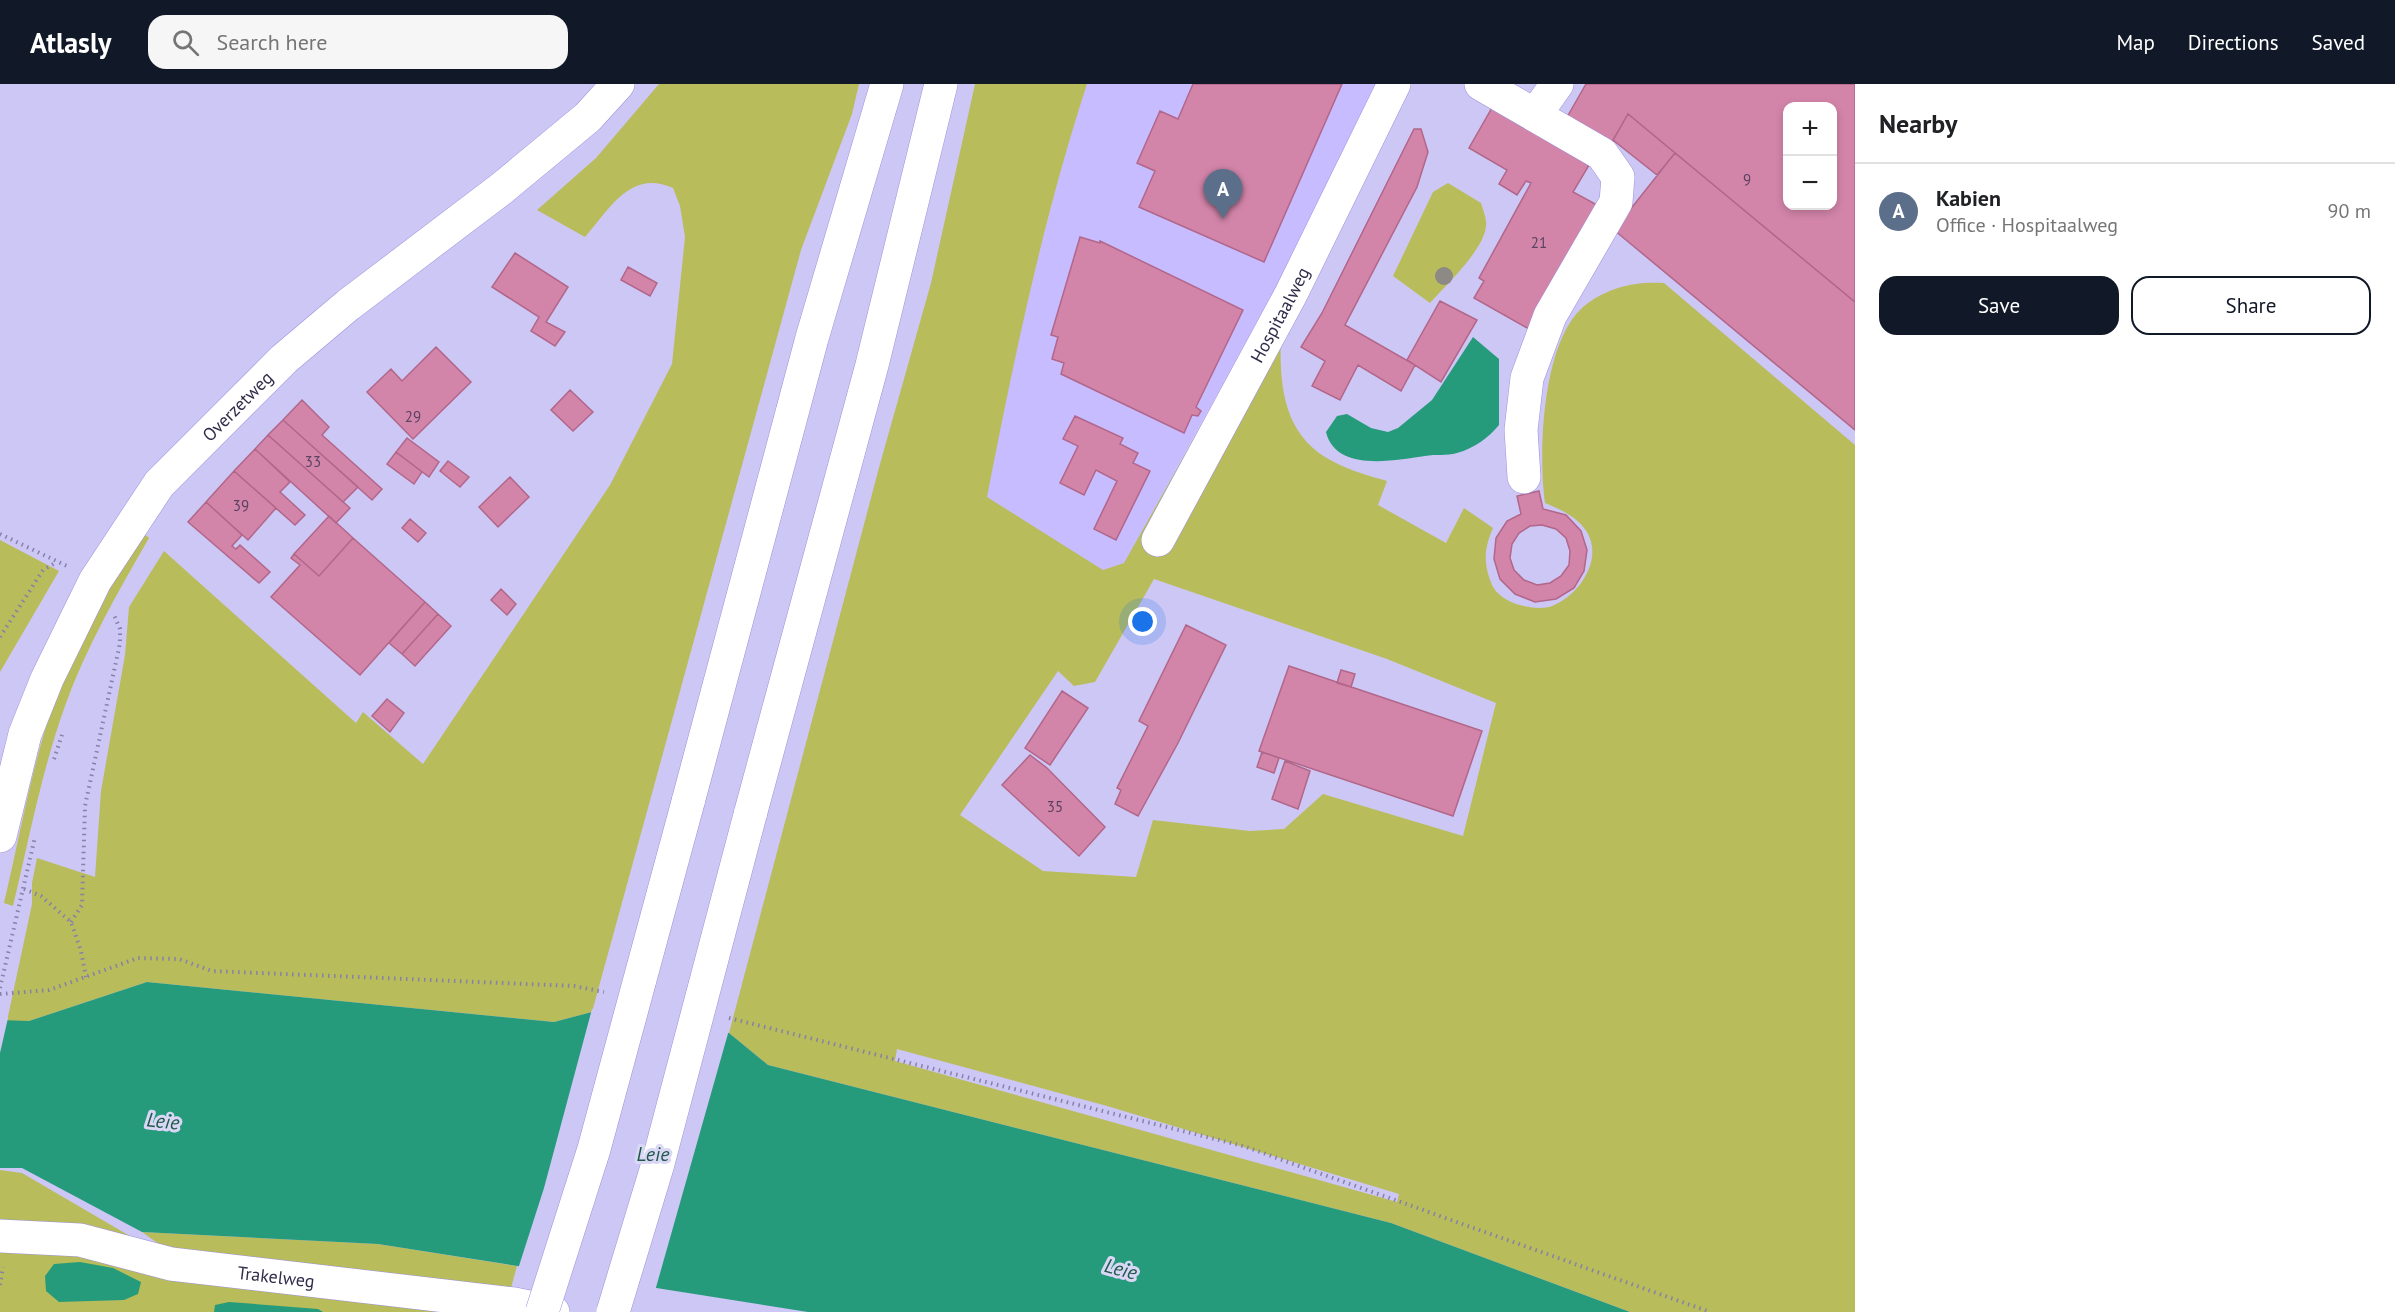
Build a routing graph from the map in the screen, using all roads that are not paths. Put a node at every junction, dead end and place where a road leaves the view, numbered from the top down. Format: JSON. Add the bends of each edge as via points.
{"nodes":[{"id":1,"x":618,"y":84,"type":"edge"},
{"id":2,"x":887,"y":84,"type":"edge"},
{"id":3,"x":941,"y":84,"type":"edge"},
{"id":4,"x":1394,"y":84,"type":"edge"},
{"id":5,"x":1481,"y":84,"type":"edge"},
{"id":6,"x":1557,"y":84,"type":"edge"},
{"id":7,"x":1535,"y":115,"type":"junction"},
{"id":8,"x":1524,"y":477,"type":"dead end"},
{"id":9,"x":1158,"y":540,"type":"dead end"},
{"id":10,"x":0,"y":836,"type":"edge"},
{"id":11,"x":0,"y":1236,"type":"edge"},
{"id":12,"x":542,"y":1312,"type":"edge"},
{"id":13,"x":553,"y":1312,"type":"edge"},
{"id":14,"x":613,"y":1312,"type":"edge"}],
"edges":[{"from":1,"to":10,"type":"main road","name":"Overzetweg","via":[[588,117],[501,189],[348,304],[284,359],[159,484],[94,581],[47,679],[25,734]]},
{"from":2,"to":12,"type":"main road","bridge":true,"via":[[812,338],[594,1149]]},
{"from":3,"to":14,"type":"main road","bridge":true,"via":[[872,365],[657,1167]]},
{"from":4,"to":9,"type":"main road","name":"Hospitaalweg","via":[[1291,294]]},
{"from":5,"to":7,"type":"main road"},
{"from":6,"to":7,"type":"main road"},
{"from":7,"to":8,"type":"main road","via":[[1602,154],[1618,177],[1616,202],[1550,316],[1527,378],[1521,430]]},
{"from":11,"to":13,"type":"main road","name":"Trakelweg","via":[[80,1240],[171,1264]]}]}
